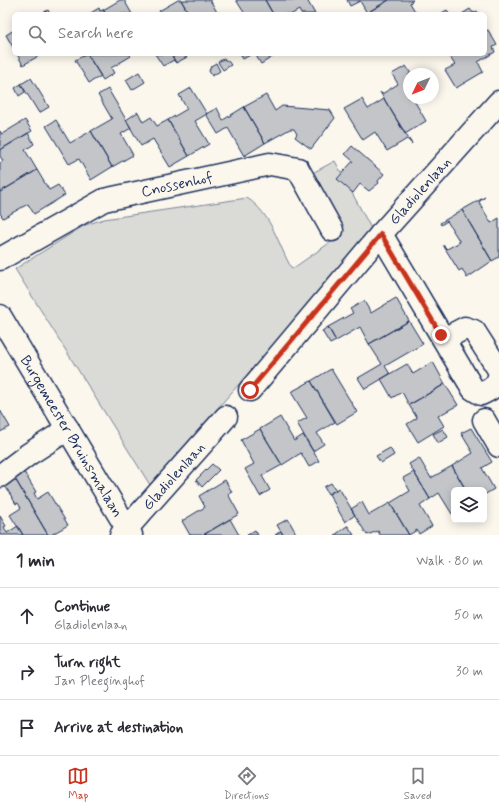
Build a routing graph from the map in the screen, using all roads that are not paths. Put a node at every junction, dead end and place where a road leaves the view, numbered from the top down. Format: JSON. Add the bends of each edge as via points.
{"nodes":[{"id":1,"x":499,"y":102,"type":"edge"},
{"id":2,"x":332,"y":230,"type":"dead end"},
{"id":3,"x":381,"y":234,"type":"junction"},
{"id":4,"x":0,"y":260,"type":"edge"},
{"id":5,"x":0,"y":316,"type":"edge"},
{"id":6,"x":444,"y":339,"type":"junction"},
{"id":7,"x":499,"y":370,"type":"edge"},
{"id":8,"x":499,"y":377,"type":"edge"},
{"id":9,"x":250,"y":390,"type":"dead end"},
{"id":10,"x":226,"y":417,"type":"dead end"},
{"id":11,"x":484,"y":420,"type":"dead end"},
{"id":12,"x":68,"y":429,"type":"junction"},
{"id":13,"x":499,"y":446,"type":"edge"},
{"id":14,"x":0,"y":476,"type":"edge"},
{"id":15,"x":126,"y":533,"type":"edge"}],
"edges":[{"from":1,"to":3,"type":"street","name":"Gladiolenlaan"},
{"from":2,"to":4,"type":"street","name":"Cnossenhof","via":[[298,169],[270,164],[104,200]]},
{"from":3,"to":6,"type":"street"},
{"from":3,"to":9,"type":"street","name":"Gladiolenlaan"},
{"from":5,"to":12,"type":"street","name":"Burgemeester Bruinsmalaan"},
{"from":6,"to":7,"type":"street","via":[[465,328],[474,331]]},
{"from":6,"to":8,"type":"street","via":[[473,389],[481,394],[489,391],[498,383]]},
{"from":10,"to":15,"type":"street","name":"Gladiolenlaan"},
{"from":11,"to":13,"type":"street"},
{"from":12,"to":14,"type":"street"},
{"from":12,"to":15,"type":"street","name":"Burgemeester Bruinsmalaan"}]}
